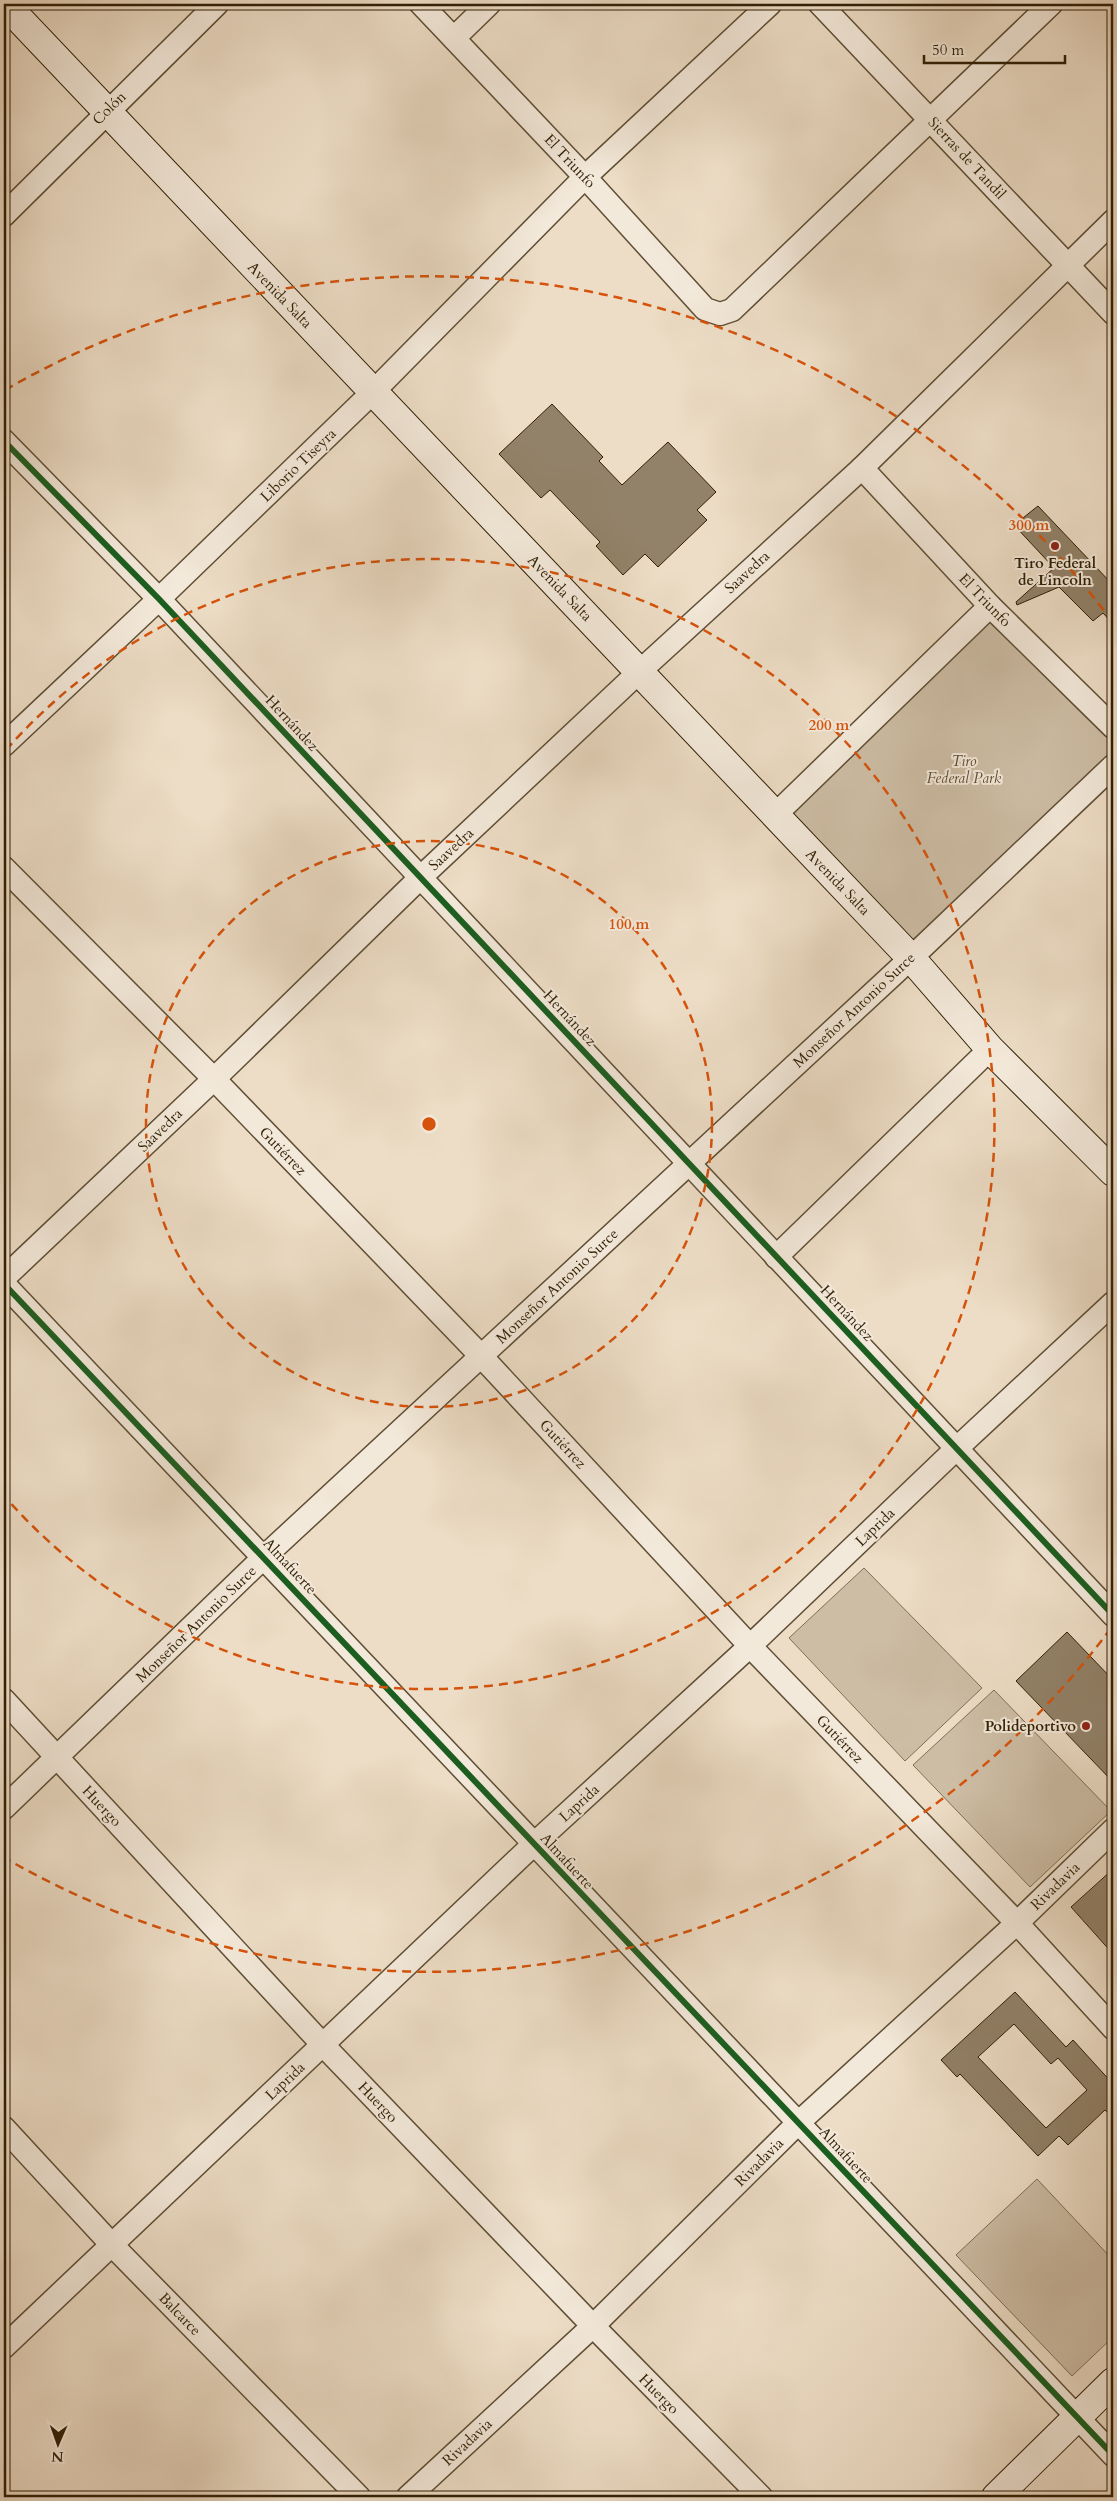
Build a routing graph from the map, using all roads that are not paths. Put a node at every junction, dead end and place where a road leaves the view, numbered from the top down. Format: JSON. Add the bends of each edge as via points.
{"nodes":[{"id":1,"x":6,"y":4,"type":"edge"},
{"id":2,"x":217,"y":4,"type":"edge"},
{"id":3,"x":421,"y":4,"type":"edge"},
{"id":4,"x":489,"y":4,"type":"edge"},
{"id":5,"x":770,"y":4,"type":"edge"},
{"id":6,"x":820,"y":4,"type":"edge"},
{"id":7,"x":1051,"y":4,"type":"edge"},
{"id":8,"x":454,"y":38,"type":"junction"},
{"id":9,"x":106,"y":111,"type":"junction"},
{"id":10,"x":930,"y":120,"type":"junction"},
{"id":11,"x":585,"y":177,"type":"junction"},
{"id":12,"x":4,"y":215,"type":"edge"},
{"id":13,"x":1113,"y":222,"type":"edge"},
{"id":14,"x":1068,"y":265,"type":"junction"},
{"id":15,"x":1113,"y":312,"type":"edge"},
{"id":16,"x":373,"y":392,"type":"junction"},
{"id":17,"x":4,"y":442,"type":"edge"},
{"id":18,"x":862,"y":468,"type":"junction"},
{"id":19,"x":159,"y":599,"type":"junction"},
{"id":20,"x":990,"y":606,"type":"junction"},
{"id":21,"x":639,"y":672,"type":"junction"},
{"id":22,"x":1113,"y":727,"type":"edge"},
{"id":23,"x":4,"y":745,"type":"edge"},
{"id":24,"x":1113,"y":766,"type":"edge"},
{"id":25,"x":775,"y":815,"type":"junction"},
{"id":26,"x":4,"y":868,"type":"edge"},
{"id":27,"x":421,"y":877,"type":"junction"},
{"id":28,"x":911,"y":958,"type":"junction"},
{"id":29,"x":990,"y":1048,"type":"junction"},
{"id":30,"x":214,"y":1079,"type":"junction"},
{"id":31,"x":689,"y":1163,"type":"junction"},
{"id":32,"x":1113,"y":1172,"type":"edge"},
{"id":33,"x":776,"y":1257,"type":"junction"},
{"id":34,"x":4,"y":1278,"type":"edge"},
{"id":35,"x":4,"y":1284,"type":"edge"},
{"id":36,"x":1113,"y":1303,"type":"edge"},
{"id":37,"x":482,"y":1356,"type":"junction"},
{"id":38,"x":956,"y":1449,"type":"junction"},
{"id":39,"x":264,"y":1557,"type":"junction"},
{"id":40,"x":1113,"y":1615,"type":"edge"},
{"id":41,"x":750,"y":1646,"type":"junction"},
{"id":42,"x":4,"y":1700,"type":"edge"},
{"id":43,"x":57,"y":1758,"type":"junction"},
{"id":44,"x":4,"y":1808,"type":"edge"},
{"id":45,"x":1113,"y":1830,"type":"edge"},
{"id":46,"x":534,"y":1844,"type":"junction"},
{"id":47,"x":1017,"y":1924,"type":"junction"},
{"id":48,"x":1113,"y":2028,"type":"edge"},
{"id":49,"x":323,"y":2045,"type":"junction"},
{"id":50,"x":798,"y":2123,"type":"junction"},
{"id":51,"x":4,"y":2128,"type":"edge"},
{"id":52,"x":112,"y":2245,"type":"junction"},
{"id":53,"x":592,"y":2326,"type":"junction"},
{"id":54,"x":4,"y":2347,"type":"edge"},
{"id":55,"x":1113,"y":2382,"type":"edge"},
{"id":56,"x":1076,"y":2416,"type":"junction"},
{"id":57,"x":1113,"y":2455,"type":"edge"},
{"id":58,"x":360,"y":2497,"type":"edge"},
{"id":59,"x":408,"y":2497,"type":"edge"},
{"id":60,"x":761,"y":2497,"type":"edge"},
{"id":61,"x":996,"y":2497,"type":"edge"}],
"edges":[{"from":1,"to":9,"type":"main road","name":"Avenida Salta"},
{"from":2,"to":9,"type":"street","name":"Colón"},
{"from":3,"to":8,"type":"street","name":"El Triunfo"},
{"from":4,"to":8,"type":"street"},
{"from":5,"to":11,"type":"street","name":"Liborio Tiseyra"},
{"from":6,"to":10,"type":"street","name":"Sierras de Tandil"},
{"from":7,"to":10,"type":"street"},
{"from":8,"to":11,"type":"street","name":"El Triunfo"},
{"from":9,"to":12,"type":"street","name":"Colón"},
{"from":9,"to":16,"type":"main road","name":"Avenida Salta"},
{"from":10,"to":11,"type":"street","name":"El Triunfo","via":[[732,310],[720,314],[705,309]]},
{"from":10,"to":14,"type":"street","name":"Sierras de Tandil"},
{"from":11,"to":16,"type":"street","name":"Liborio Tiseyra"},
{"from":13,"to":14,"type":"street","name":"Saavedra"},
{"from":14,"to":15,"type":"street","name":"Sierras de Tandil"},
{"from":14,"to":18,"type":"street","name":"Saavedra"},
{"from":16,"to":19,"type":"street","name":"Liborio Tiseyra"},
{"from":16,"to":21,"type":"main road","name":"Avenida Salta"},
{"from":17,"to":19,"type":"street","name":"Hernández"},
{"from":18,"to":20,"type":"street","name":"El Triunfo"},
{"from":18,"to":21,"type":"street","name":"Saavedra"},
{"from":19,"to":23,"type":"street","name":"Liborio Tiseyra"},
{"from":19,"to":27,"type":"street","name":"Hernández"},
{"from":20,"to":22,"type":"street","name":"El Triunfo"},
{"from":20,"to":25,"type":"street"},
{"from":21,"to":25,"type":"main road","name":"Avenida Salta"},
{"from":21,"to":27,"type":"street","name":"Saavedra"},
{"from":24,"to":28,"type":"street","name":"Monseñor Antonio Surce"},
{"from":25,"to":28,"type":"main road","name":"Avenida Salta"},
{"from":26,"to":30,"type":"street","name":"Gutiérrez"},
{"from":27,"to":30,"type":"street","name":"Saavedra"},
{"from":27,"to":31,"type":"street","name":"Hernández"},
{"from":28,"to":29,"type":"main road","name":"Avenida Salta"},
{"from":28,"to":31,"type":"street","name":"Monseñor Antonio Surce"},
{"from":29,"to":32,"type":"main road","name":"Avenida Salta"},
{"from":29,"to":33,"type":"street"},
{"from":30,"to":34,"type":"street","name":"Saavedra"},
{"from":30,"to":37,"type":"street","name":"Gutiérrez"},
{"from":31,"to":33,"type":"street","name":"Hernández"},
{"from":31,"to":37,"type":"street","name":"Monseñor Antonio Surce"},
{"from":33,"to":38,"type":"street","name":"Hernández"},
{"from":35,"to":39,"type":"street","name":"Almafuerte"},
{"from":36,"to":38,"type":"street","name":"Laprida"},
{"from":37,"to":39,"type":"street","name":"Monseñor Antonio Surce"},
{"from":37,"to":41,"type":"street","name":"Gutiérrez"},
{"from":38,"to":40,"type":"street","name":"Hernández"},
{"from":38,"to":41,"type":"street","name":"Laprida"},
{"from":39,"to":43,"type":"street","name":"Monseñor Antonio Surce"},
{"from":39,"to":46,"type":"street","name":"Almafuerte"},
{"from":41,"to":46,"type":"street","name":"Laprida"},
{"from":41,"to":47,"type":"street","name":"Gutiérrez"},
{"from":42,"to":43,"type":"street","name":"Huergo"},
{"from":43,"to":44,"type":"street","name":"Monseñor Antonio Surce"},
{"from":43,"to":49,"type":"street","name":"Huergo"},
{"from":45,"to":47,"type":"street","name":"Rivadavia"},
{"from":46,"to":49,"type":"street","name":"Laprida"},
{"from":46,"to":50,"type":"street","name":"Almafuerte"},
{"from":47,"to":48,"type":"street","name":"Gutiérrez"},
{"from":47,"to":50,"type":"street","name":"Rivadavia"},
{"from":49,"to":52,"type":"street","name":"Laprida"},
{"from":49,"to":53,"type":"street","name":"Huergo"},
{"from":50,"to":53,"type":"street","name":"Rivadavia"},
{"from":50,"to":56,"type":"street","name":"Almafuerte"},
{"from":51,"to":52,"type":"street","name":"Balcarce"},
{"from":52,"to":54,"type":"street","name":"Laprida"},
{"from":52,"to":58,"type":"street","name":"Balcarce"},
{"from":53,"to":59,"type":"street","name":"Rivadavia"},
{"from":53,"to":60,"type":"street","name":"Huergo"},
{"from":55,"to":56,"type":"main road"},
{"from":56,"to":57,"type":"street","name":"Almafuerte"},
{"from":56,"to":61,"type":"main road"}]}
